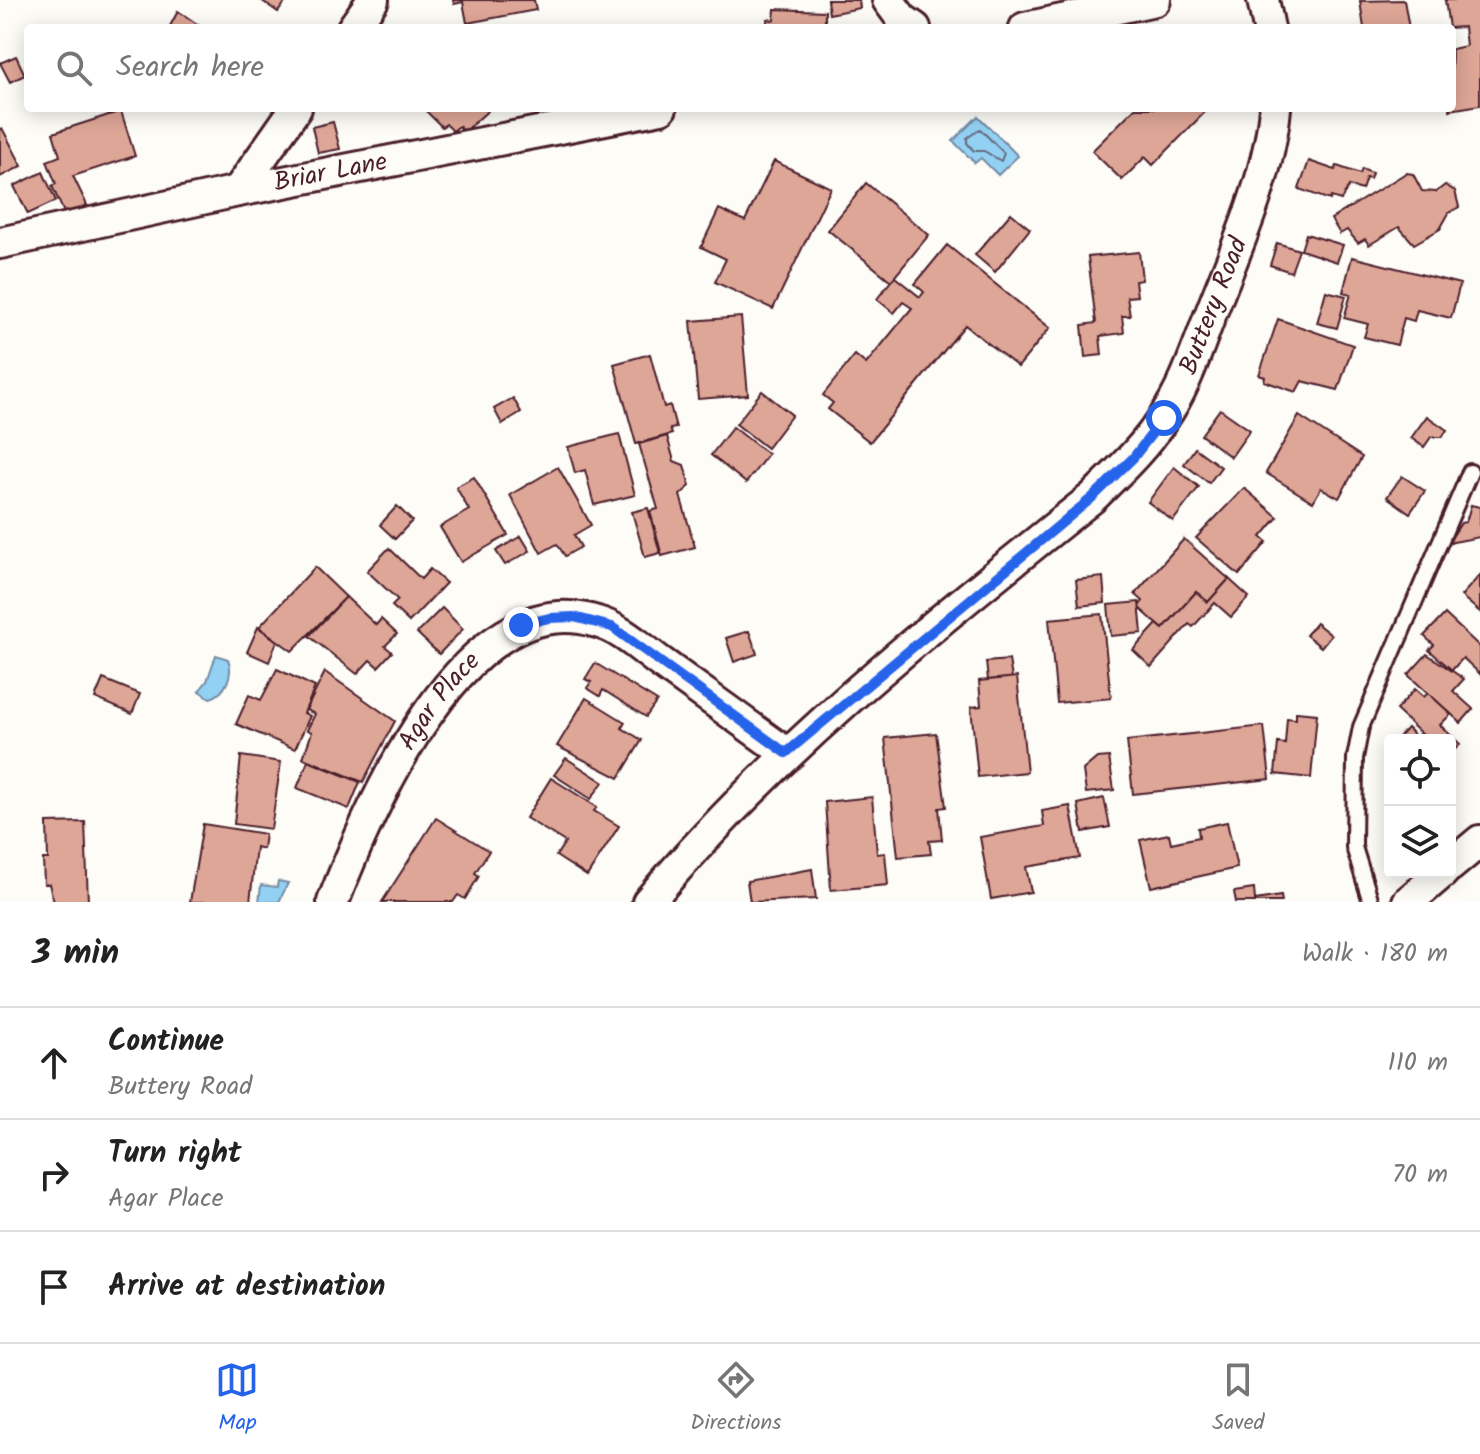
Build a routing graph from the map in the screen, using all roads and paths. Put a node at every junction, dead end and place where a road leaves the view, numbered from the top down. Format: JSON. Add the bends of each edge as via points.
{"nodes":[{"id":1,"x":373,"y":0,"type":"edge"},
{"id":2,"x":888,"y":0,"type":"edge"},
{"id":3,"x":1155,"y":0,"type":"edge"},
{"id":4,"x":1263,"y":0,"type":"edge"},
{"id":5,"x":356,"y":24,"type":"edge"},
{"id":6,"x":909,"y":24,"type":"edge"},
{"id":7,"x":1044,"y":24,"type":"edge"},
{"id":8,"x":1268,"y":24,"type":"edge"},
{"id":9,"x":293,"y":112,"type":"edge"},
{"id":10,"x":641,"y":112,"type":"edge"},
{"id":11,"x":1274,"y":112,"type":"edge"},
{"id":12,"x":238,"y":191,"type":"junction"},
{"id":13,"x":0,"y":243,"type":"edge"},
{"id":14,"x":1470,"y":472,"type":"dead end"},
{"id":15,"x":786,"y":753,"type":"junction"},
{"id":16,"x":1480,"y":841,"type":"edge"},
{"id":17,"x":1456,"y":861,"type":"edge"},
{"id":18,"x":1436,"y":878,"type":"edge"},
{"id":19,"x":333,"y":902,"type":"edge"},
{"id":20,"x":648,"y":902,"type":"edge"},
{"id":21,"x":1371,"y":902,"type":"edge"},
{"id":22,"x":1408,"y":902,"type":"edge"}],
"edges":[{"from":1,"to":5,"type":"street"},
{"from":2,"to":6,"type":"street"},
{"from":3,"to":7,"type":"street"},
{"from":4,"to":8,"type":"street"},
{"from":9,"to":12,"type":"street"},
{"from":10,"to":12,"type":"street","name":"Briar Lane"},
{"from":11,"to":15,"type":"street","name":"Buttery Road","via":[[1246,219],[1184,382],[1164,418],[1093,497]]},
{"from":12,"to":13,"type":"street","name":"Briar Lane"},
{"from":14,"to":21,"type":"lane","via":[[1361,727],[1355,758],[1354,847]]},
{"from":15,"to":19,"type":"street","name":"Agar Place","via":[[612,627],[574,617],[521,625],[485,648],[429,712],[390,771]]},
{"from":15,"to":20,"type":"street","name":"Buttery Road","via":[[705,834]]},
{"from":16,"to":17,"type":"street"},
{"from":18,"to":22,"type":"street"}]}
